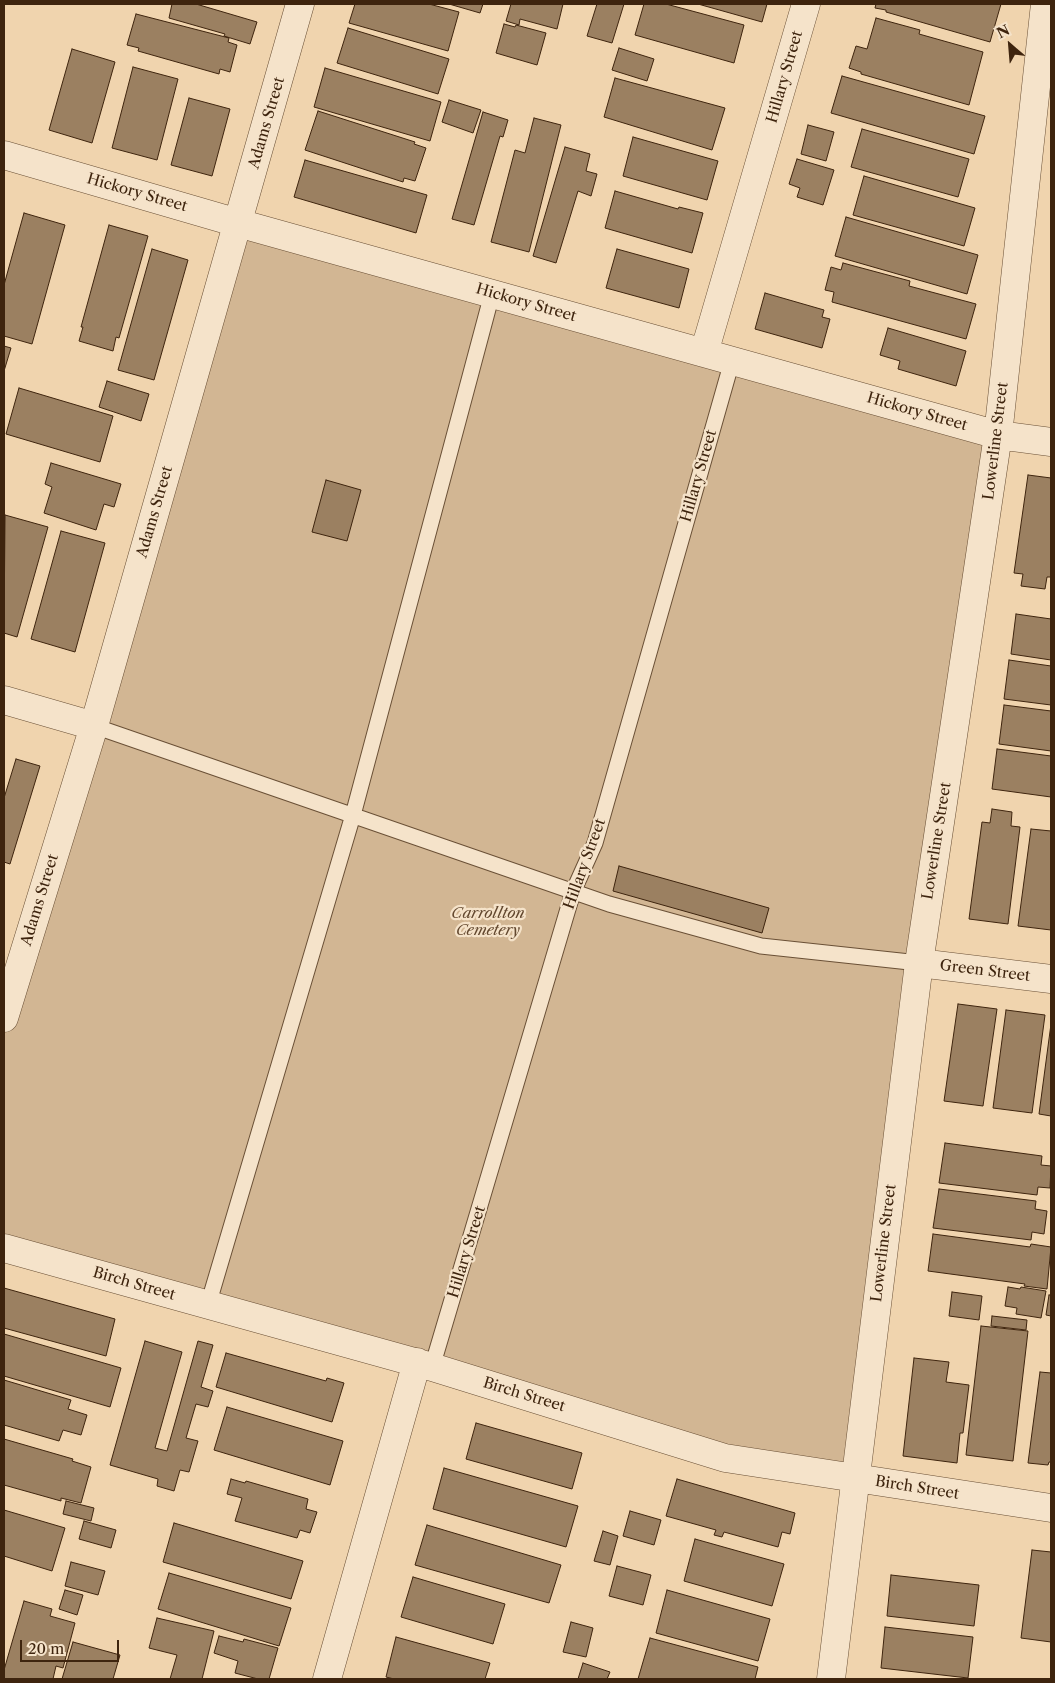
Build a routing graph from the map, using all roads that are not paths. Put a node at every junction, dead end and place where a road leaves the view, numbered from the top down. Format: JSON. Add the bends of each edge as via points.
{"nodes":[{"id":1,"x":300,"y":4,"type":"edge"},
{"id":2,"x":806,"y":4,"type":"edge"},
{"id":3,"x":1045,"y":4,"type":"edge"},
{"id":4,"x":4,"y":155,"type":"edge"},
{"id":5,"x":238,"y":223,"type":"junction"},
{"id":6,"x":492,"y":294,"type":"junction"},
{"id":7,"x":704,"y":353,"type":"junction"},
{"id":8,"x":732,"y":361,"type":"junction"},
{"id":9,"x":998,"y":435,"type":"junction"},
{"id":10,"x":1051,"y":442,"type":"edge"},
{"id":11,"x":4,"y":700,"type":"edge"},
{"id":12,"x":94,"y":726,"type":"junction"},
{"id":13,"x":353,"y":815,"type":"junction"},
{"id":14,"x":573,"y":892,"type":"junction"},
{"id":15,"x":919,"y":963,"type":"junction"},
{"id":16,"x":1051,"y":979,"type":"edge"},
{"id":17,"x":4,"y":1018,"type":"edge"},
{"id":18,"x":4,"y":1248,"type":"edge"},
{"id":19,"x":208,"y":1305,"type":"junction"},
{"id":20,"x":425,"y":1364,"type":"junction"},
{"id":21,"x":854,"y":1478,"type":"junction"},
{"id":22,"x":1051,"y":1508,"type":"edge"},
{"id":23,"x":327,"y":1679,"type":"edge"},
{"id":24,"x":830,"y":1679,"type":"edge"}],
"edges":[{"from":1,"to":5,"type":"street","name":"Adams Street"},
{"from":2,"to":7,"type":"street","name":"Hillary Street"},
{"from":3,"to":9,"type":"street","name":"Lowerline Street"},
{"from":4,"to":5,"type":"street","name":"Hickory Street"},
{"from":5,"to":6,"type":"street","name":"Hickory Street"},
{"from":5,"to":12,"type":"street","name":"Adams Street"},
{"from":6,"to":7,"type":"street","name":"Hickory Street"},
{"from":6,"to":13,"type":"lane"},
{"from":7,"to":8,"type":"street","name":"Hickory Street"},
{"from":8,"to":9,"type":"street","name":"Hickory Street"},
{"from":8,"to":14,"type":"lane","name":"Hillary Street","via":[[595,843]]},
{"from":9,"to":10,"type":"street","name":"Hickory Street"},
{"from":9,"to":15,"type":"street","name":"Lowerline Street"},
{"from":11,"to":12,"type":"street"},
{"from":12,"to":13,"type":"lane"},
{"from":12,"to":17,"type":"street","name":"Adams Street"},
{"from":13,"to":14,"type":"lane"},
{"from":13,"to":19,"type":"lane"},
{"from":14,"to":15,"type":"lane","via":[[761,946]]},
{"from":14,"to":20,"type":"lane","name":"Hillary Street"},
{"from":15,"to":16,"type":"street","name":"Green Street"},
{"from":15,"to":21,"type":"street","name":"Lowerline Street"},
{"from":18,"to":19,"type":"street","name":"Birch Street"},
{"from":19,"to":20,"type":"street","name":"Birch Street"},
{"from":20,"to":21,"type":"street","name":"Birch Street","via":[[725,1458]]},
{"from":20,"to":23,"type":"street","name":"Hillary Street"},
{"from":21,"to":22,"type":"street","name":"Birch Street"},
{"from":21,"to":24,"type":"street","name":"Lowerline Street"}]}
